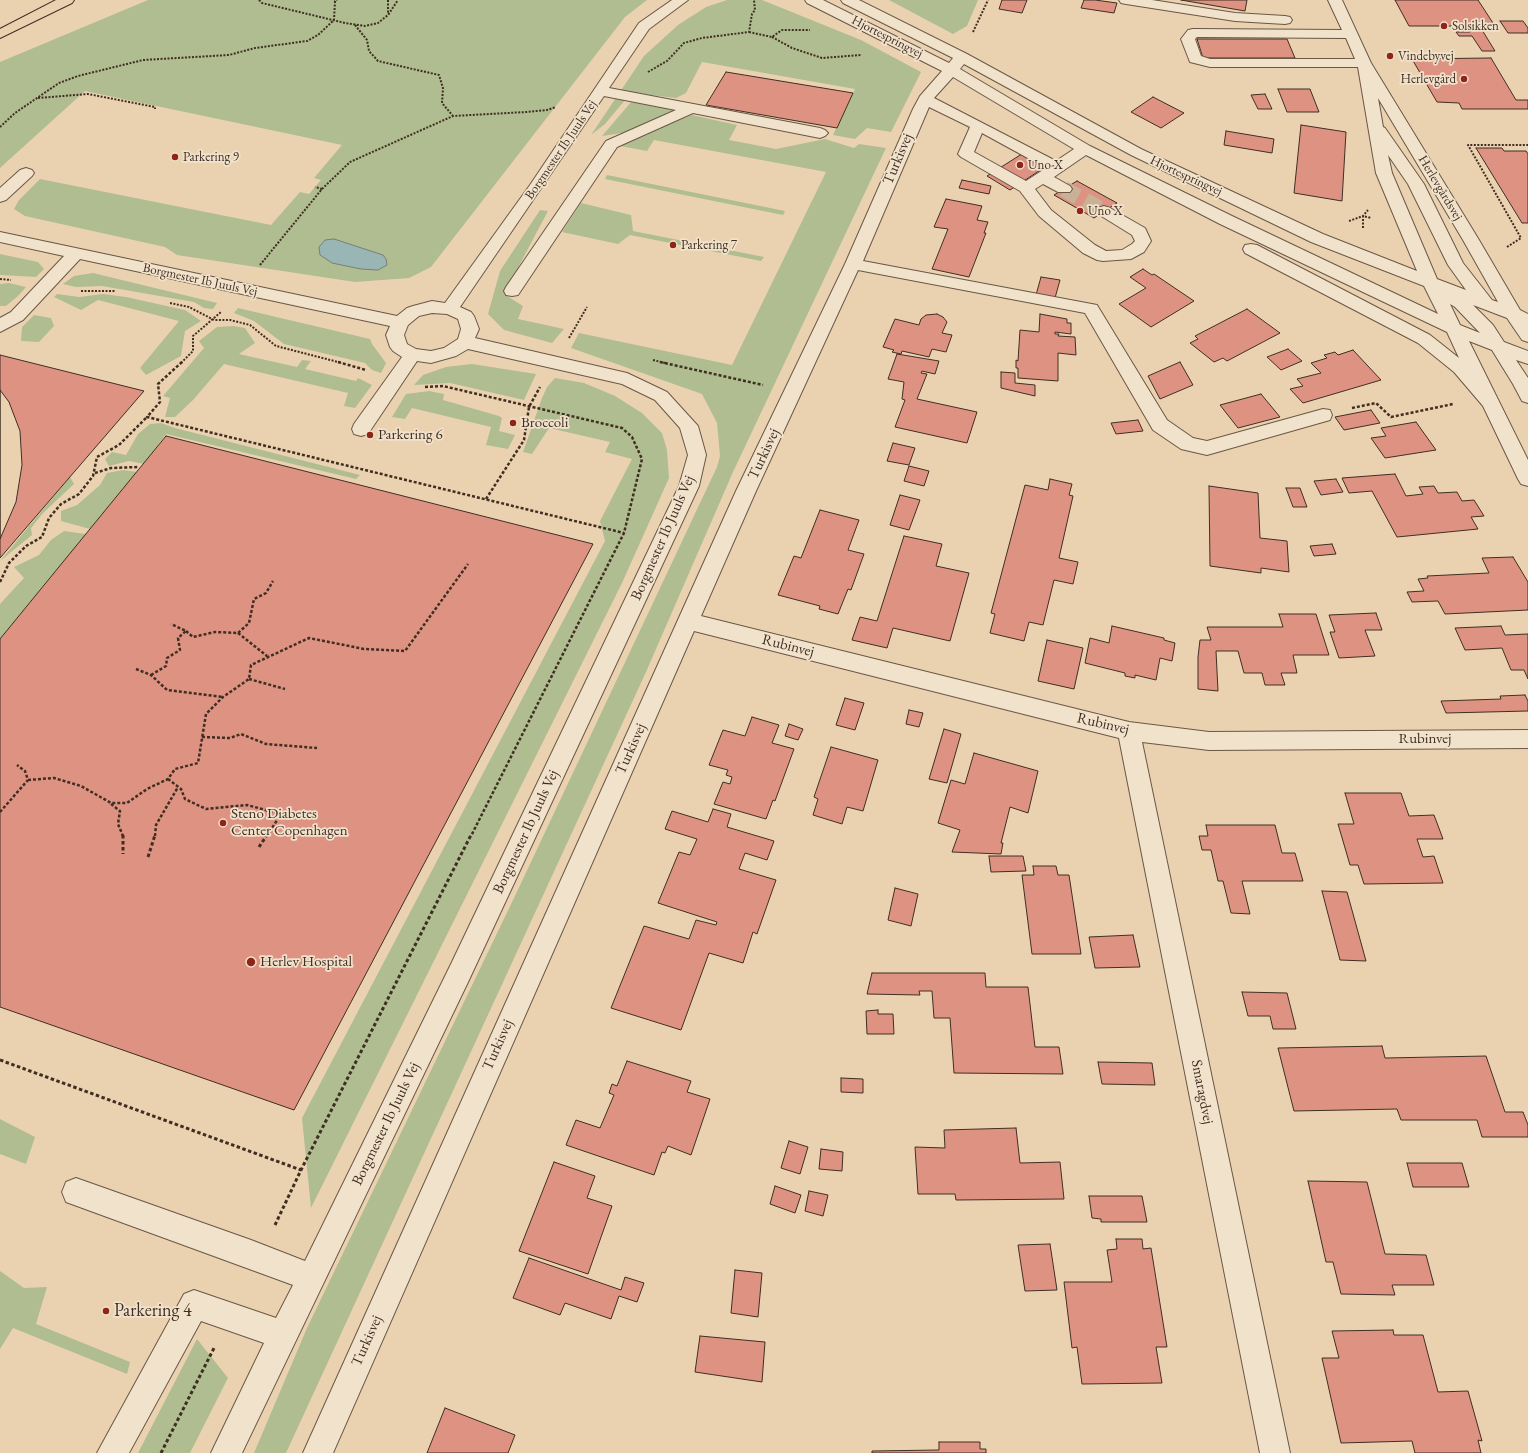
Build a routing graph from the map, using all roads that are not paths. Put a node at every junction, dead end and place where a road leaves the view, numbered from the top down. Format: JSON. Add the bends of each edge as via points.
{"nodes":[{"id":1,"x":59,"y":0,"type":"edge"},
{"id":2,"x":67,"y":0,"type":"edge"},
{"id":3,"x":681,"y":0,"type":"edge"},
{"id":4,"x":812,"y":0,"type":"edge"},
{"id":5,"x":848,"y":0,"type":"edge"},
{"id":6,"x":1126,"y":0,"type":"edge"},
{"id":7,"x":1335,"y":0,"type":"edge"},
{"id":8,"x":0,"y":25,"type":"edge"},
{"id":9,"x":1349,"y":29,"type":"junction"},
{"id":10,"x":0,"y":34,"type":"edge"},
{"id":11,"x":956,"y":63,"type":"junction"},
{"id":12,"x":1364,"y":63,"type":"junction"},
{"id":13,"x":600,"y":92,"type":"junction"},
{"id":14,"x":925,"y":99,"type":"junction"},
{"id":15,"x":690,"y":109,"type":"junction"},
{"id":16,"x":1375,"y":123,"type":"junction"},
{"id":17,"x":978,"y":125,"type":"junction"},
{"id":18,"x":820,"y":133,"type":"dead end"},
{"id":19,"x":1085,"y":149,"type":"junction"},
{"id":20,"x":1057,"y":168,"type":"junction"},
{"id":21,"x":26,"y":173,"type":"dead end"},
{"id":22,"x":1043,"y":177,"type":"junction"},
{"id":23,"x":1026,"y":188,"type":"junction"},
{"id":24,"x":1064,"y":189,"type":"tunnel mouth"},
{"id":25,"x":0,"y":198,"type":"edge"},
{"id":26,"x":1104,"y":211,"type":"tunnel mouth"},
{"id":27,"x":0,"y":238,"type":"edge"},
{"id":28,"x":75,"y":254,"type":"junction"},
{"id":29,"x":853,"y":264,"type":"junction"},
{"id":30,"x":1431,"y":283,"type":"junction"},
{"id":31,"x":512,"y":291,"type":"dead end"},
{"id":32,"x":1486,"y":304,"type":"junction"},
{"id":33,"x":450,"y":309,"type":"junction"},
{"id":34,"x":1516,"y":319,"type":"edge"},
{"id":35,"x":400,"y":322,"type":"junction"},
{"id":36,"x":0,"y":326,"type":"edge"},
{"id":37,"x":1452,"y":328,"type":"junction"},
{"id":38,"x":1487,"y":330,"type":"junction"},
{"id":39,"x":1528,"y":336,"type":"edge"},
{"id":40,"x":1528,"y":341,"type":"edge"},
{"id":41,"x":465,"y":342,"type":"junction"},
{"id":42,"x":1500,"y":348,"type":"junction"},
{"id":43,"x":412,"y":355,"type":"junction"},
{"id":44,"x":1528,"y":358,"type":"edge"},
{"id":45,"x":1528,"y":397,"type":"edge"},
{"id":46,"x":1492,"y":406,"type":"junction"},
{"id":47,"x":1323,"y":414,"type":"road end"},
{"id":48,"x":361,"y":429,"type":"dead end"},
{"id":49,"x":1528,"y":479,"type":"edge"},
{"id":50,"x":688,"y":621,"type":"junction"},
{"id":51,"x":1129,"y":731,"type":"junction"},
{"id":52,"x":1528,"y":739,"type":"edge"},
{"id":53,"x":76,"y":1192,"type":"dead end"},
{"id":54,"x":311,"y":1278,"type":"junction"},
{"id":55,"x":283,"y":1335,"type":"junction"},
{"id":56,"x":112,"y":1453,"type":"edge"},
{"id":57,"x":226,"y":1453,"type":"edge"},
{"id":58,"x":318,"y":1453,"type":"edge"},
{"id":59,"x":1275,"y":1453,"type":"edge"}],
"edges":[{"from":1,"to":8,"type":"main road"},
{"from":2,"to":10,"type":"main road"},
{"from":3,"to":13,"type":"street","name":"Borgmester Ib Juuls Vej","via":[[644,26]]},
{"from":4,"to":11,"type":"street","name":"Hjortespringvej","via":[[894,40]]},
{"from":5,"to":11,"type":"street","name":"Hjortespringvej"},
{"from":6,"to":9,"type":"street","via":[[1235,18]]},
{"from":7,"to":9,"type":"street","name":"Herlevgårdsvej"},
{"from":9,"to":12,"type":"street","name":"Herlevgårdsvej"},
{"from":9,"to":12,"type":"street","via":[[1193,33],[1188,39],[1195,59],[1210,63]]},
{"from":11,"to":14,"type":"street","name":"Turkisvej"},
{"from":11,"to":19,"type":"street","name":"Hjortespringvej"},
{"from":11,"to":30,"type":"street","name":"Hjortespringvej","via":[[1317,238]]},
{"from":12,"to":16,"type":"street","name":"Herlevgårdsvej"},
{"from":12,"to":34,"type":"street","name":"Herlevgårdsvej"},
{"from":13,"to":15,"type":"street"},
{"from":13,"to":33,"type":"street","name":"Borgmester Ib Juuls Vej"},
{"from":14,"to":17,"type":"street"},
{"from":14,"to":29,"type":"street","name":"Turkisvej"},
{"from":15,"to":18,"type":"street"},
{"from":15,"to":31,"type":"street","via":[[611,144]]},
{"from":16,"to":30,"type":"street","name":"Herlevgårdsvej","via":[[1384,173]]},
{"from":16,"to":32,"type":"street","via":[[1416,184],[1456,265]]},
{"from":17,"to":20,"type":"street"},
{"from":17,"to":23,"type":"street","via":[[966,154]]},
{"from":19,"to":20,"type":"street"},
{"from":19,"to":37,"type":"street","name":"Hjortespringvej","via":[[1226,220]]},
{"from":19,"to":46,"type":"street","via":[[1233,240],[1424,339],[1460,368]]},
{"from":20,"to":22,"type":"street"},
{"from":21,"to":25,"type":"street"},
{"from":22,"to":23,"type":"street"},
{"from":22,"to":24,"type":"street"},
{"from":23,"to":26,"type":"street","via":[[1045,213],[1089,249],[1103,256],[1125,255],[1138,248],[1143,241],[1139,232]]},
{"from":27,"to":28,"type":"street","name":"Borgmester Ib Juuls Vej"},
{"from":28,"to":35,"type":"street","name":"Borgmester Ib Juuls Vej"},
{"from":28,"to":36,"type":"street","via":[[17,316]]},
{"from":29,"to":47,"type":"street","via":[[1091,309],[1160,425],[1188,444],[1207,448]]},
{"from":29,"to":50,"type":"street","name":"Turkisvej"},
{"from":30,"to":32,"type":"street","name":"Hjortespringvej"},
{"from":30,"to":37,"type":"street","name":"Herlevgårdsvej"},
{"from":30,"to":38,"type":"street","via":[[1461,303]]},
{"from":32,"to":34,"type":"street"},
{"from":33,"to":35,"type":"street","via":[[432,307],[414,312]]},
{"from":33,"to":41,"type":"street","via":[[465,316],[470,328]]},
{"from":34,"to":38,"type":"street"},
{"from":34,"to":39,"type":"street"},
{"from":34,"to":40,"type":"street"},
{"from":35,"to":43,"type":"street","via":[[395,335],[399,347]]},
{"from":37,"to":38,"type":"street"},
{"from":37,"to":42,"type":"street","name":"Hjortespringvej"},
{"from":37,"to":46,"type":"street","name":"Herlevgårdsvej"},
{"from":38,"to":42,"type":"street"},
{"from":41,"to":43,"type":"street","via":[[444,354],[431,357]]},
{"from":41,"to":54,"type":"street","name":"Borgmester Ib Juuls Vej","via":[[627,379],[661,396],[689,426],[698,454],[689,486],[463,965]]},
{"from":42,"to":44,"type":"street","name":"Hjortespringvej"},
{"from":42,"to":45,"type":"street"},
{"from":43,"to":48,"type":"street"},
{"from":46,"to":49,"type":"street"},
{"from":50,"to":51,"type":"street","name":"Rubinvej"},
{"from":50,"to":58,"type":"street","name":"Turkisvej"},
{"from":51,"to":52,"type":"street","name":"Rubinvej","via":[[1209,741]]},
{"from":51,"to":59,"type":"street","name":"Smaragdvej"},
{"from":53,"to":54,"type":"street"},
{"from":54,"to":55,"type":"street","name":"Borgmester Ib Juuls Vej"},
{"from":55,"to":56,"type":"street","via":[[194,1304]]},
{"from":55,"to":57,"type":"street","name":"Borgmester Ib Juuls Vej"}]}
